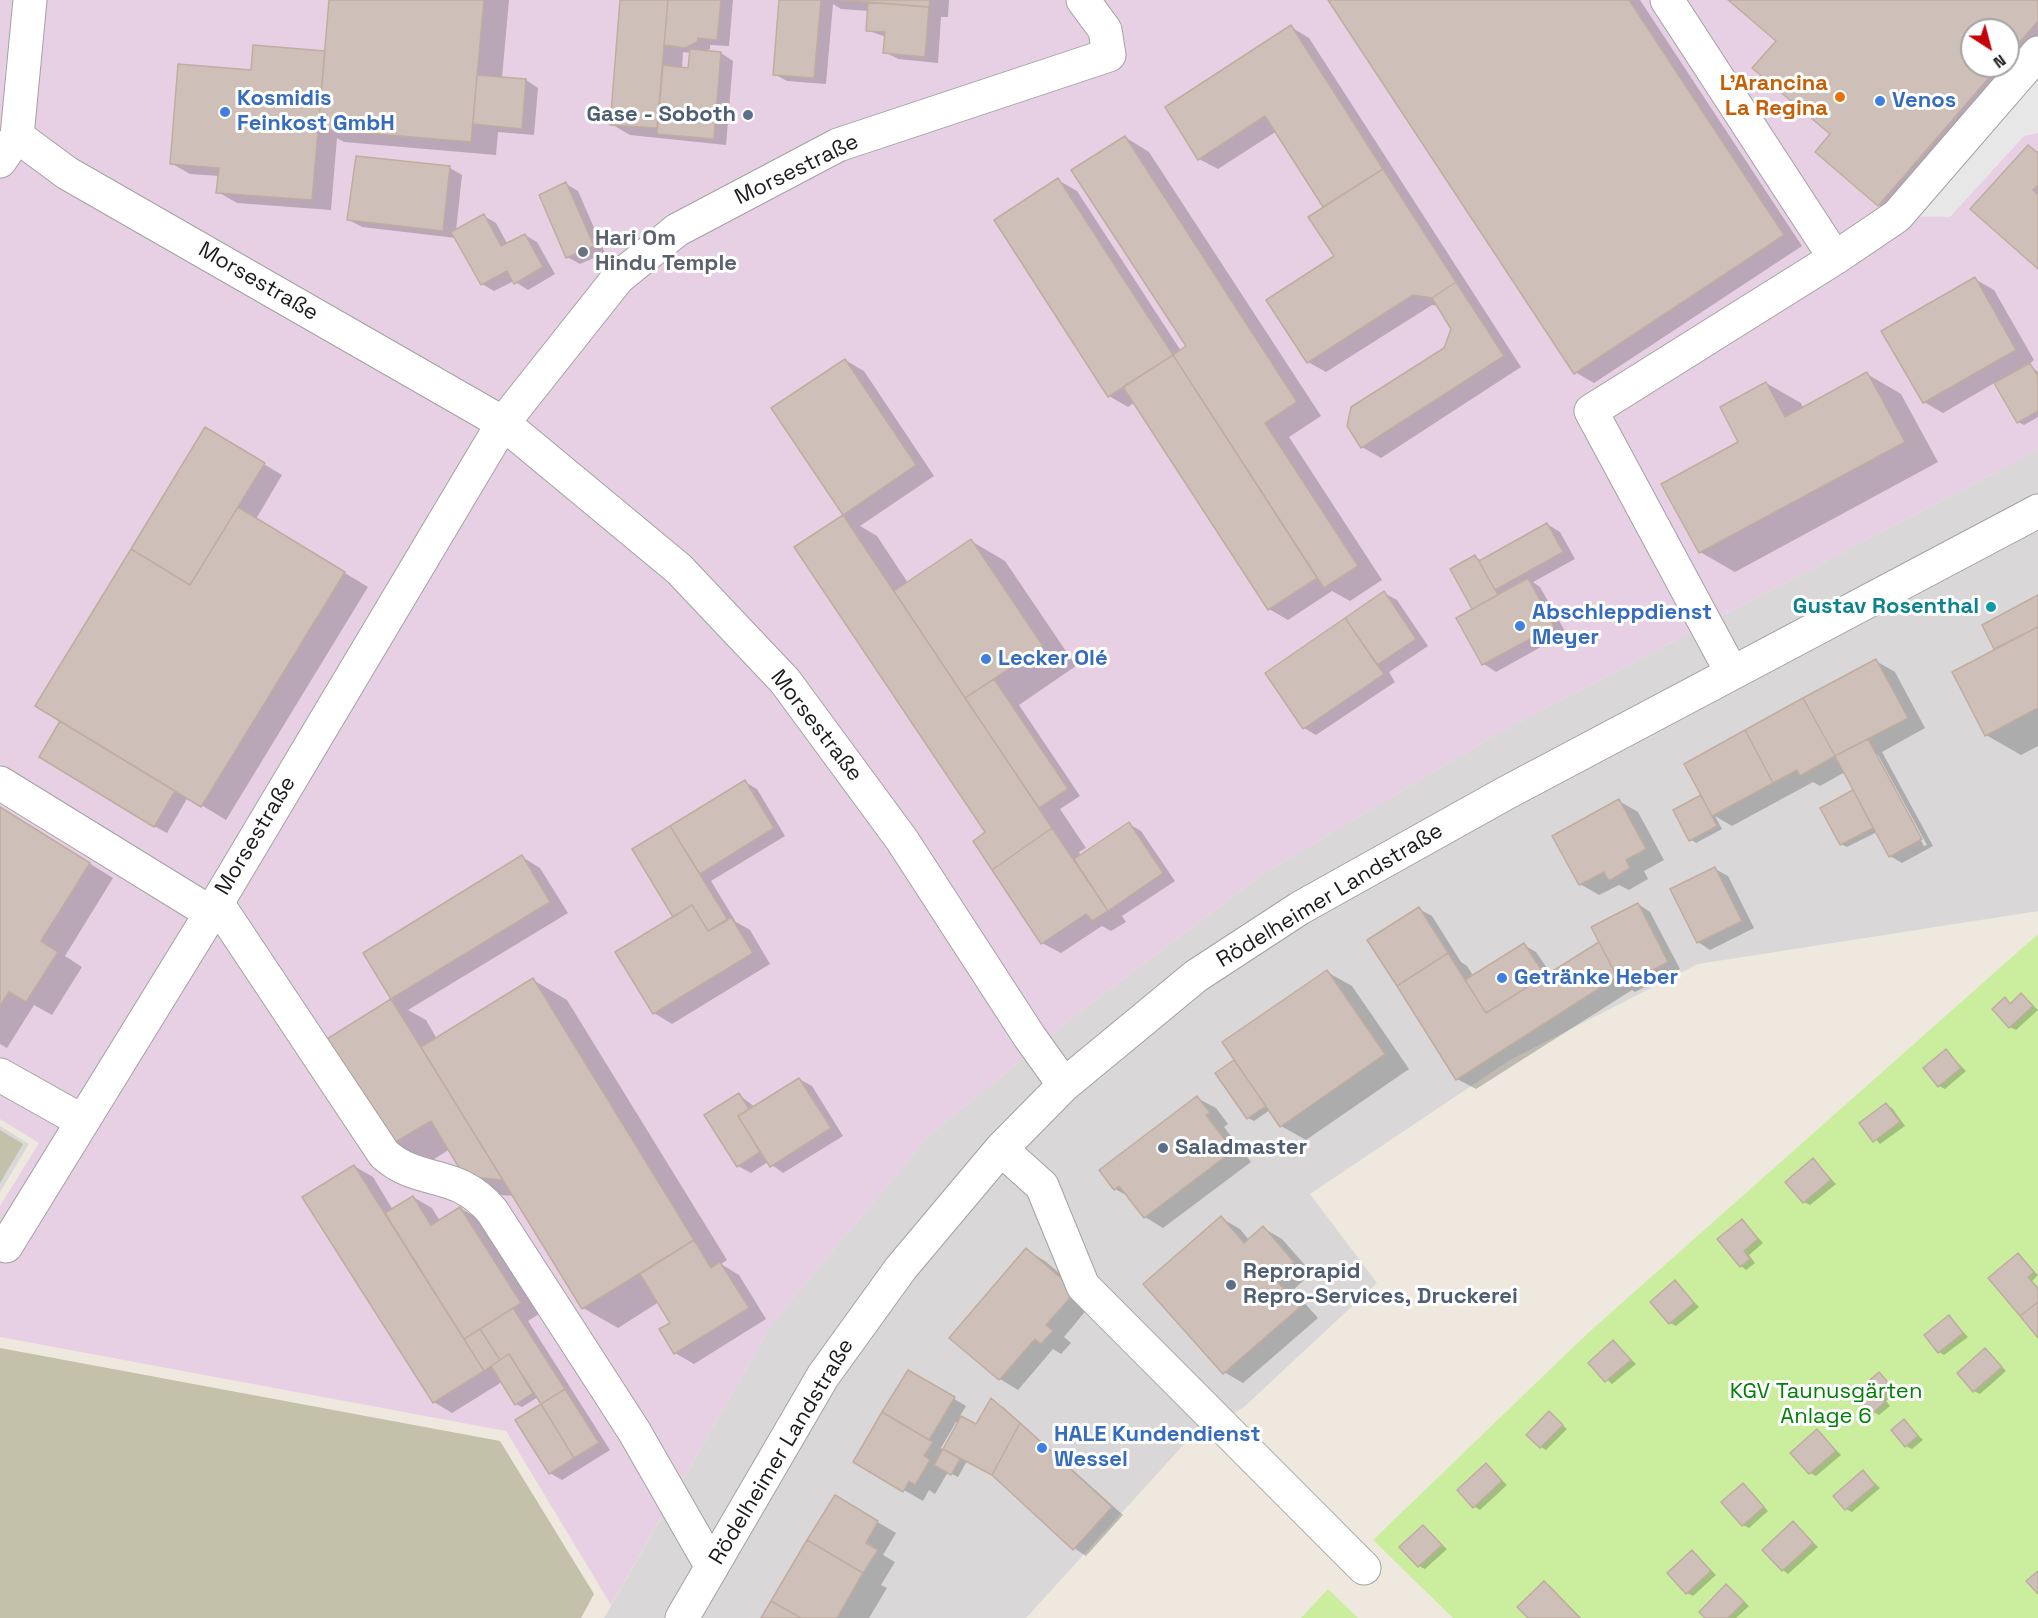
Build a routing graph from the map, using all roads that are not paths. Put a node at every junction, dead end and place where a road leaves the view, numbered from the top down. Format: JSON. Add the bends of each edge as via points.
{"nodes":[{"id":1,"x":30,"y":0,"type":"edge"},
{"id":2,"x":1083,"y":0,"type":"edge"},
{"id":3,"x":1667,"y":0,"type":"edge"},
{"id":4,"x":2038,"y":53,"type":"edge"},
{"id":5,"x":9,"y":148,"type":"edge"},
{"id":6,"x":1835,"y":258,"type":"junction"},
{"id":7,"x":503,"y":423,"type":"junction"},
{"id":8,"x":2038,"y":511,"type":"edge"},
{"id":9,"x":1732,"y":673,"type":"junction"},
{"id":10,"x":0,"y":783,"type":"edge"},
{"id":11,"x":214,"y":908,"type":"junction"},
{"id":12,"x":0,"y":1075,"type":"edge"},
{"id":13,"x":1064,"y":1085,"type":"junction"},
{"id":14,"x":82,"y":1121,"type":"junction"},
{"id":15,"x":1001,"y":1149,"type":"junction"},
{"id":16,"x":6,"y":1246,"type":"dead end"},
{"id":17,"x":712,"y":1567,"type":"junction"},
{"id":18,"x":1364,"y":1568,"type":"dead end"},
{"id":19,"x":681,"y":1618,"type":"edge"}],
"edges":[{"from":1,"to":5,"type":"street"},
{"from":2,"to":7,"type":"street","name":"Morsestraße","via":[[1105,30],[1109,55],[838,145],[677,230],[618,278]]},
{"from":3,"to":6,"type":"street"},
{"from":4,"to":6,"type":"street","via":[[1897,216]]},
{"from":5,"to":7,"type":"street","name":"Morsestraße","via":[[67,173]]},
{"from":6,"to":9,"type":"street","via":[[1591,411]]},
{"from":7,"to":11,"type":"street","name":"Morsestraße"},
{"from":7,"to":13,"type":"street","name":"Morsestraße","via":[[679,570],[785,681],[902,840]]},
{"from":8,"to":9,"type":"street","name":"Rödelheimer Landstraße"},
{"from":9,"to":13,"type":"street","name":"Rödelheimer Landstraße","via":[[1300,908],[1196,976]]},
{"from":10,"to":11,"type":"street"},
{"from":11,"to":14,"type":"street","name":"Morsestraße"},
{"from":11,"to":17,"type":"street","via":[[384,1154],[405,1169],[464,1186],[492,1211],[634,1431]]},
{"from":12,"to":14,"type":"street"},
{"from":13,"to":15,"type":"street","name":"Rödelheimer Landstraße"},
{"from":14,"to":16,"type":"street","name":"Morsestraße"},
{"from":15,"to":17,"type":"street","name":"Rödelheimer Landstraße","via":[[901,1268],[823,1376]]},
{"from":15,"to":18,"type":"street","via":[[1042,1186],[1083,1286]]},
{"from":17,"to":19,"type":"street","name":"Rödelheimer Landstraße"}]}
